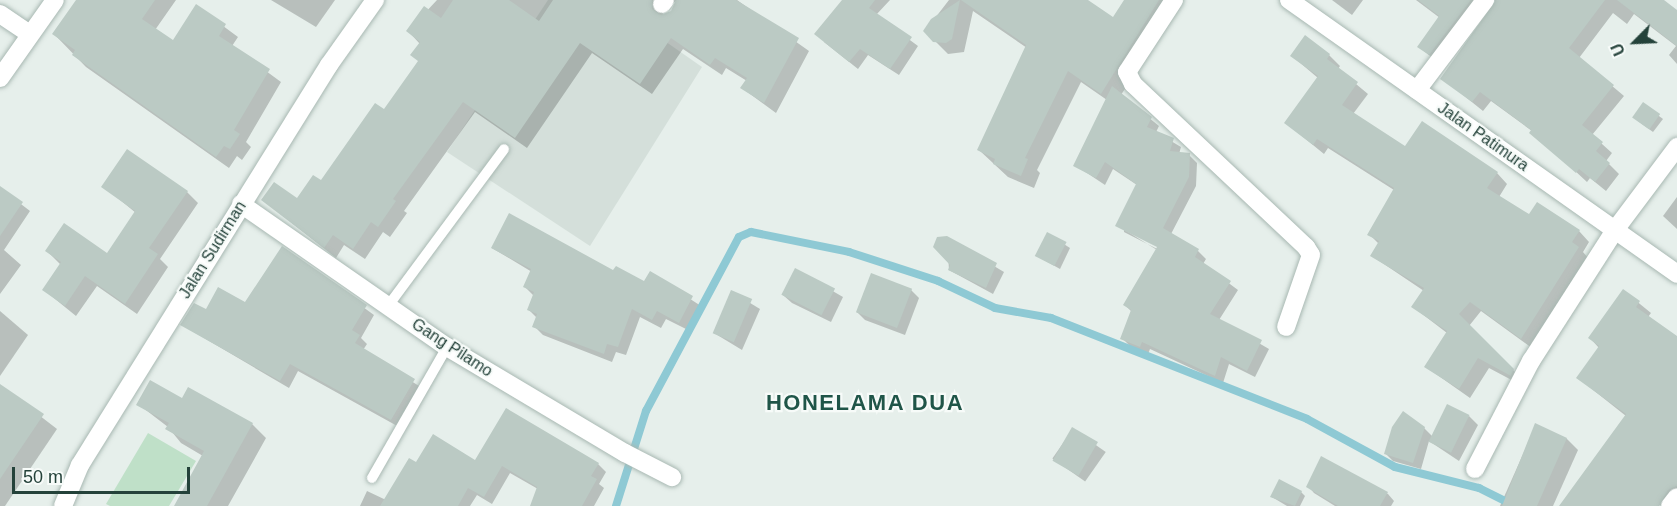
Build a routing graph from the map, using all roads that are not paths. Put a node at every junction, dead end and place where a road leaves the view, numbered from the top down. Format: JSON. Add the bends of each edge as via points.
{"nodes":[{"id":1,"x":55,"y":0,"type":"edge"},
{"id":2,"x":375,"y":0,"type":"edge"},
{"id":3,"x":1174,"y":0,"type":"edge"},
{"id":4,"x":1289,"y":0,"type":"edge"},
{"id":5,"x":1485,"y":0,"type":"edge"},
{"id":6,"x":0,"y":14,"type":"edge"},
{"id":7,"x":30,"y":34,"type":"junction"},
{"id":8,"x":0,"y":78,"type":"edge"},
{"id":9,"x":1417,"y":90,"type":"junction"},
{"id":10,"x":1677,"y":147,"type":"edge"},
{"id":11,"x":504,"y":149,"type":"dead end"},
{"id":12,"x":241,"y":204,"type":"junction"},
{"id":13,"x":1616,"y":230,"type":"junction"},
{"id":14,"x":1677,"y":274,"type":"edge"},
{"id":15,"x":388,"y":306,"type":"junction"},
{"id":16,"x":1286,"y":327,"type":"dead end"},
{"id":17,"x":447,"y":347,"type":"junction"},
{"id":18,"x":1475,"y":469,"type":"dead end"},
{"id":19,"x":672,"y":477,"type":"dead end"},
{"id":20,"x":372,"y":478,"type":"dead end"},
{"id":21,"x":1677,"y":497,"type":"edge"},
{"id":22,"x":63,"y":506,"type":"edge"},
{"id":23,"x":1670,"y":506,"type":"edge"}],
"edges":[{"from":1,"to":7,"type":"street"},
{"from":2,"to":12,"type":"street","name":"Jalan Sudirman"},
{"from":3,"to":16,"type":"street","via":[[1127,72],[1133,84],[1311,255]]},
{"from":4,"to":9,"type":"street","name":"Jalan Patimura"},
{"from":5,"to":9,"type":"street"},
{"from":6,"to":7,"type":"street"},
{"from":7,"to":8,"type":"street"},
{"from":9,"to":13,"type":"street","name":"Jalan Patimura"},
{"from":10,"to":13,"type":"street"},
{"from":11,"to":15,"type":"lane"},
{"from":12,"to":15,"type":"street","name":"Gang Pilamo"},
{"from":12,"to":22,"type":"street","name":"Jalan Sudirman","via":[[80,465]]},
{"from":13,"to":14,"type":"street","name":"Jalan Patimura"},
{"from":13,"to":18,"type":"street","via":[[1531,362]]},
{"from":15,"to":17,"type":"street","name":"Gang Pilamo"},
{"from":17,"to":19,"type":"street","name":"Gang Pilamo"},
{"from":17,"to":20,"type":"lane"},
{"from":21,"to":23,"type":"street"}]}
